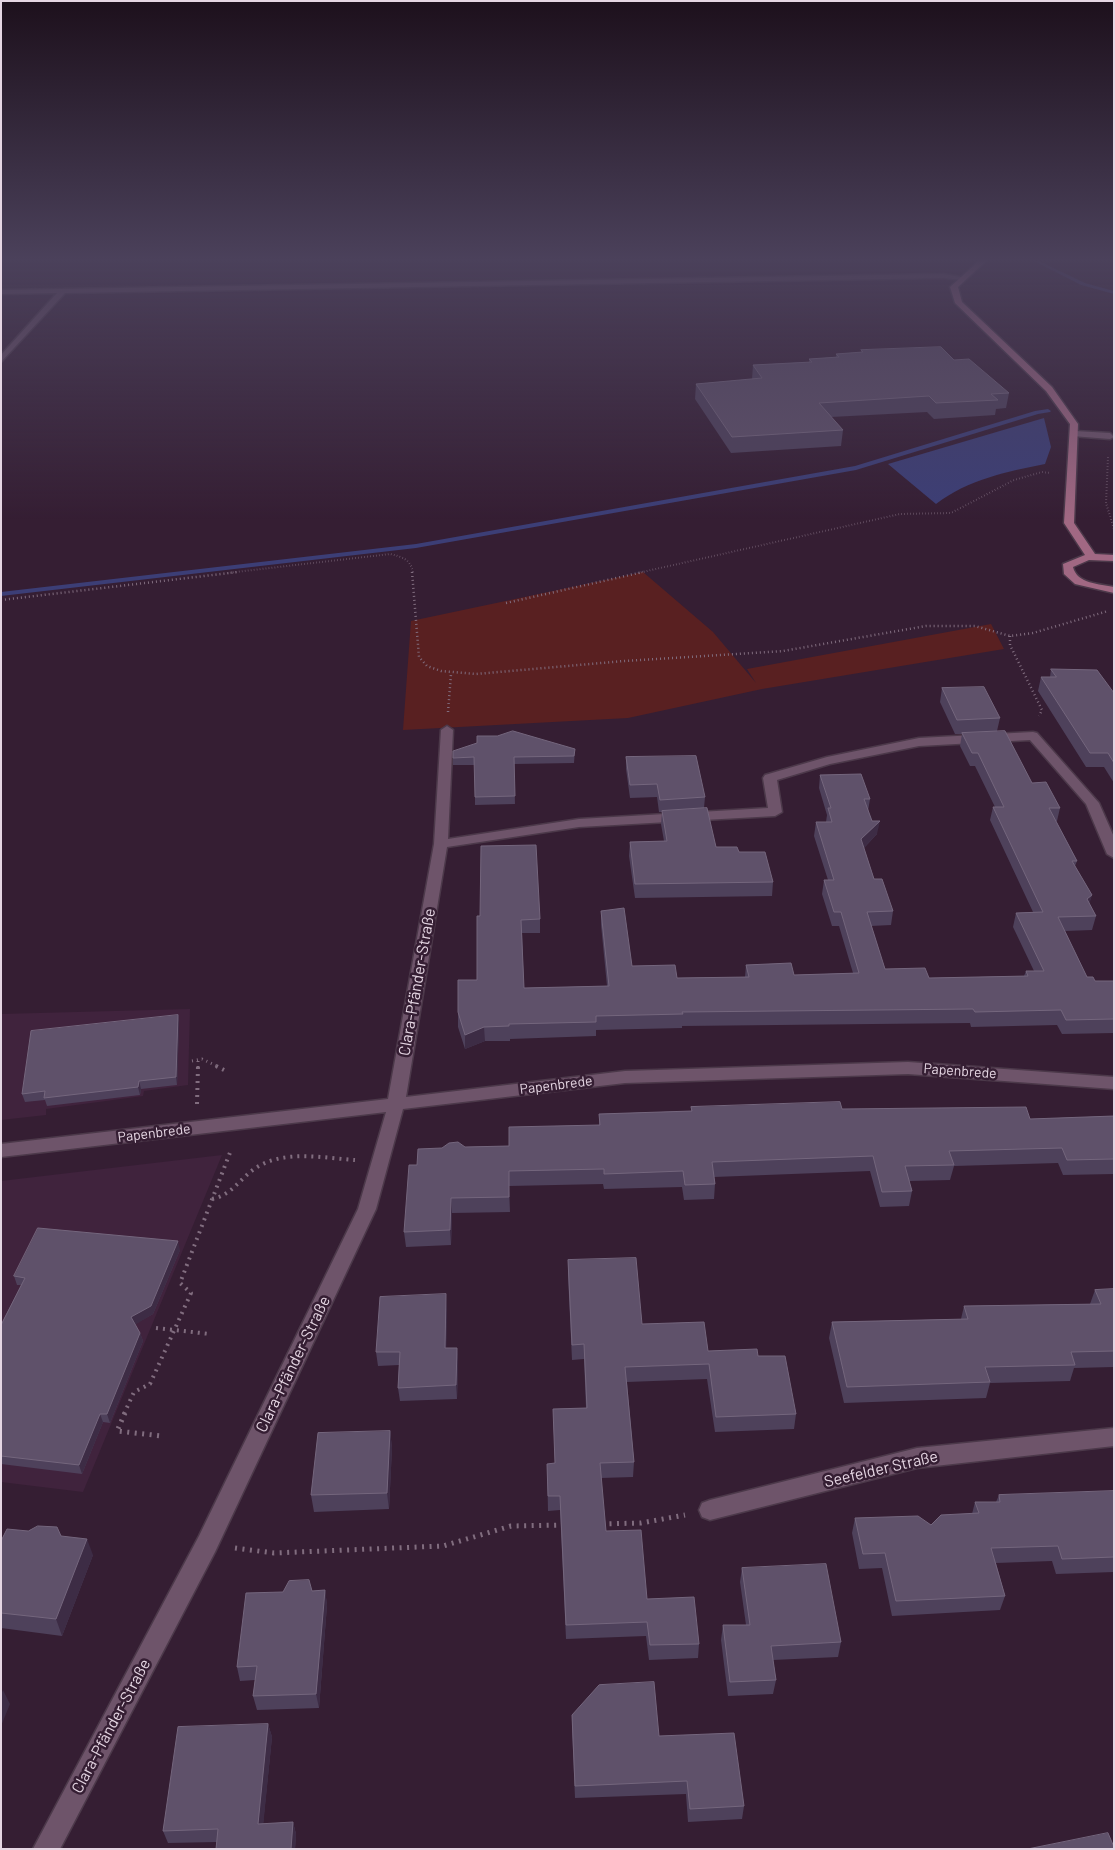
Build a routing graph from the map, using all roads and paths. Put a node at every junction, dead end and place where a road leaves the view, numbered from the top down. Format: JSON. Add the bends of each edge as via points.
{"nodes":[{"id":1,"x":12,"y":347,"type":"edge"},
{"id":2,"x":1006,"y":347,"type":"edge"},
{"id":3,"x":1,"y":360,"type":"edge"},
{"id":4,"x":1075,"y":434,"type":"junction"},
{"id":5,"x":1110,"y":436,"type":"joint"},
{"id":6,"x":1071,"y":474,"type":"junction"},
{"id":7,"x":1114,"y":529,"type":"edge"},
{"id":8,"x":1091,"y":556,"type":"junction"},
{"id":9,"x":1114,"y":558,"type":"edge"},
{"id":10,"x":1114,"y":590,"type":"edge"},
{"id":11,"x":1,"y":600,"type":"edge"},
{"id":12,"x":506,"y":602,"type":"dead end"},
{"id":13,"x":1114,"y":609,"type":"edge"},
{"id":14,"x":1010,"y":636,"type":"junction"},
{"id":15,"x":451,"y":674,"type":"junction"},
{"id":16,"x":1042,"y":710,"type":"dead end"},
{"id":17,"x":447,"y":730,"type":"joint"},
{"id":18,"x":441,"y":844,"type":"junction"},
{"id":19,"x":1114,"y":854,"type":"edge"},
{"id":20,"x":198,"y":1060,"type":"junction"},
{"id":21,"x":192,"y":1061,"type":"dead end"},
{"id":22,"x":224,"y":1070,"type":"dead end"},
{"id":23,"x":1114,"y":1083,"type":"edge"},
{"id":24,"x":197,"y":1105,"type":"dead end"},
{"id":25,"x":396,"y":1105,"type":"junction"},
{"id":26,"x":230,"y":1150,"type":"dead end"},
{"id":27,"x":1,"y":1151,"type":"edge"},
{"id":28,"x":380,"y":1162,"type":"junction"},
{"id":29,"x":212,"y":1199,"type":"junction"},
{"id":30,"x":156,"y":1328,"type":"dead end"},
{"id":31,"x":174,"y":1330,"type":"junction"},
{"id":32,"x":210,"y":1334,"type":"dead end"},
{"id":33,"x":162,"y":1436,"type":"dead end"},
{"id":34,"x":1114,"y":1437,"type":"edge"},
{"id":35,"x":710,"y":1510,"type":"joint"},
{"id":36,"x":595,"y":1524,"type":"edge"},
{"id":37,"x":567,"y":1525,"type":"edge"},
{"id":38,"x":208,"y":1544,"type":"junction"},
{"id":39,"x":46,"y":1849,"type":"edge"}],
"edges":[{"from":1,"to":3,"type":"street"},
{"from":2,"to":4,"type":"main road","via":[[1049,389],[1074,424]]},
{"from":4,"to":5,"type":"street"},
{"from":4,"to":6,"type":"main road"},
{"from":5,"to":7,"type":"path","via":[[1105,504]]},
{"from":6,"to":8,"type":"main road","via":[[1070,523]]},
{"from":6,"to":12,"type":"path","via":[[1042,472],[1014,480],[951,513],[900,514]]},
{"from":8,"to":9,"type":"main road"},
{"from":8,"to":10,"type":"main road","via":[[1076,559],[1067,566],[1069,574],[1079,582]]},
{"from":11,"to":15,"type":"path","via":[[390,554],[405,558],[412,566],[419,657],[427,666]]},
{"from":13,"to":14,"type":"path","via":[[1033,633]]},
{"from":14,"to":15,"type":"path","via":[[975,626],[926,626],[783,652]]},
{"from":14,"to":16,"type":"path","via":[[1010,645]]},
{"from":15,"to":17,"type":"path"},
{"from":17,"to":18,"type":"street","name":"Clara-Pfänder-Straße"},
{"from":18,"to":19,"type":"street","via":[[579,823],[776,812],[770,778],[827,761],[919,742],[1032,736],[1092,803]]},
{"from":18,"to":25,"type":"street","name":"Clara-Pfänder-Straße"},
{"from":20,"to":21,"type":"path"},
{"from":20,"to":22,"type":"path"},
{"from":20,"to":24,"type":"path"},
{"from":23,"to":25,"type":"street","name":"Papenbrede","via":[[908,1068],[625,1077]]},
{"from":25,"to":27,"type":"street","name":"Papenbrede"},
{"from":25,"to":28,"type":"street","name":"Clara-Pfänder-Straße"},
{"from":26,"to":29,"type":"path"},
{"from":28,"to":29,"type":"path","via":[[297,1157],[271,1161],[258,1167],[223,1198]]},
{"from":28,"to":38,"type":"street","name":"Clara-Pfänder-Straße","via":[[367,1209]]},
{"from":29,"to":31,"type":"path","via":[[180,1282],[191,1293]]},
{"from":30,"to":31,"type":"path"},
{"from":31,"to":32,"type":"path"},
{"from":31,"to":33,"type":"path","via":[[150,1384],[134,1392],[117,1431]]},
{"from":34,"to":35,"type":"street","name":"Seefelder Straße","via":[[917,1458]]},
{"from":35,"to":36,"type":"path","via":[[641,1523]]},
{"from":37,"to":38,"type":"path","via":[[511,1526],[443,1546],[274,1553]]},
{"from":38,"to":39,"type":"street","name":"Clara-Pfänder-Straße"}]}
